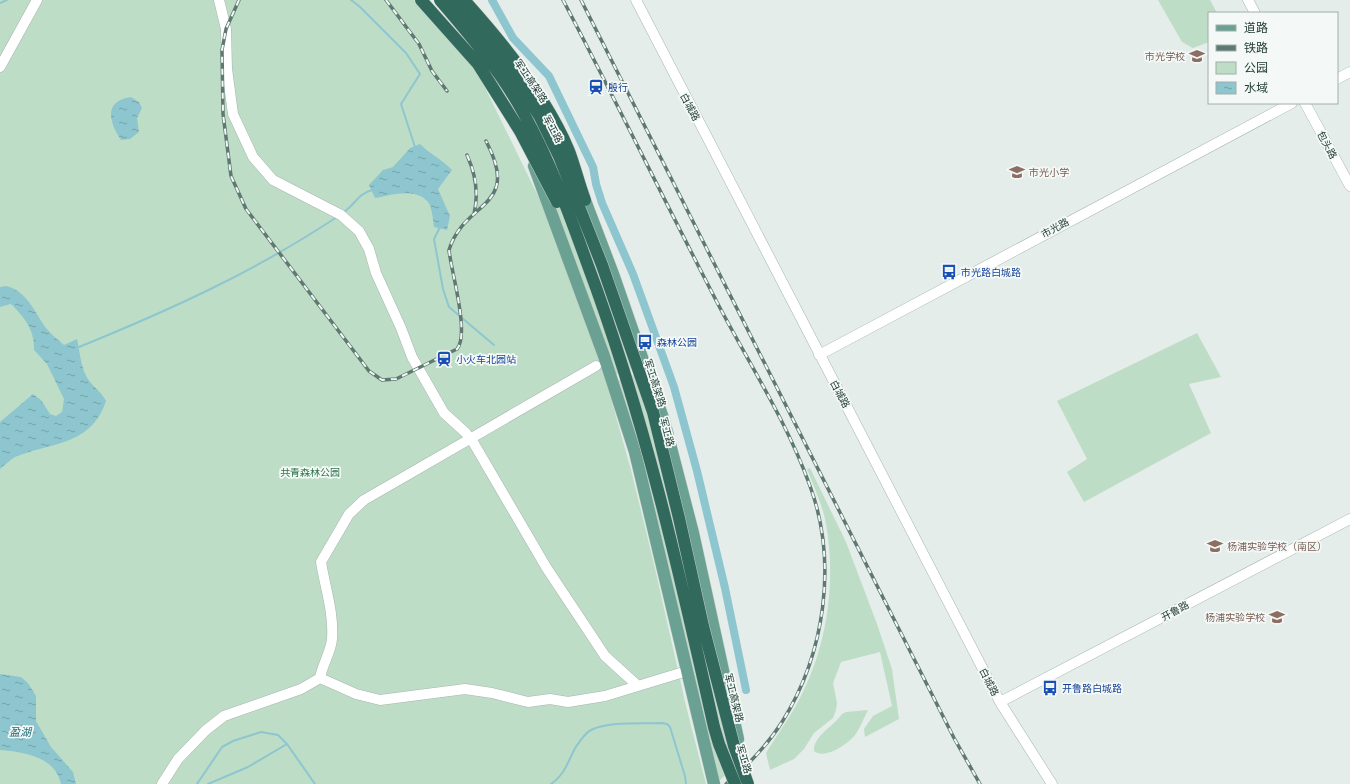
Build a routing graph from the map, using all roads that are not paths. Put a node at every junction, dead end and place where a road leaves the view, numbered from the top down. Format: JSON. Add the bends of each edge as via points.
{"nodes":[{"id":1,"x":37,"y":0,"type":"edge"},
{"id":2,"x":219,"y":0,"type":"edge"},
{"id":3,"x":421,"y":0,"type":"edge"},
{"id":4,"x":427,"y":0,"type":"edge"},
{"id":5,"x":440,"y":0,"type":"edge"},
{"id":6,"x":453,"y":0,"type":"edge"},
{"id":7,"x":464,"y":0,"type":"edge"},
{"id":8,"x":636,"y":0,"type":"edge"},
{"id":9,"x":1248,"y":0,"type":"edge"},
{"id":10,"x":1254,"y":12,"type":"edge"},
{"id":11,"x":0,"y":67,"type":"edge"},
{"id":12,"x":1350,"y":72,"type":"edge"},
{"id":13,"x":1338,"y":78,"type":"edge"},
{"id":14,"x":1290,"y":104,"type":"edge"},
{"id":15,"x":1305,"y":104,"type":"edge"},
{"id":16,"x":1350,"y":186,"type":"edge"},
{"id":17,"x":580,"y":242,"type":"junction"},
{"id":18,"x":602,"y":265,"type":"junction"},
{"id":19,"x":819,"y":355,"type":"junction"},
{"id":20,"x":596,"y":366,"type":"dead end"},
{"id":21,"x":470,"y":438,"type":"junction"},
{"id":22,"x":1350,"y":519,"type":"edge"},
{"id":23,"x":687,"y":671,"type":"junction"},
{"id":24,"x":320,"y":678,"type":"junction"},
{"id":25,"x":638,"y":686,"type":"junction"},
{"id":26,"x":1000,"y":702,"type":"junction"},
{"id":27,"x":719,"y":744,"type":"junction"},
{"id":28,"x":162,"y":784,"type":"edge"},
{"id":29,"x":714,"y":784,"type":"edge"},
{"id":30,"x":728,"y":784,"type":"edge"},
{"id":31,"x":735,"y":784,"type":"edge"},
{"id":32,"x":748,"y":784,"type":"edge"},
{"id":33,"x":752,"y":784,"type":"edge"},
{"id":34,"x":1052,"y":784,"type":"edge"}],
"edges":[{"from":1,"to":11,"type":"street"},
{"from":2,"to":21,"type":"street","via":[[226,29],[227,69],[233,114],[253,157],[273,180],[341,215],[359,231],[412,357],[444,413]]},
{"from":3,"to":17,"type":"highway","bridge":true,"via":[[478,64],[520,131],[540,173]]},
{"from":4,"to":23,"type":"main road","via":[[479,60],[497,87],[522,135],[604,356],[635,452]]},
{"from":5,"to":17,"type":"highway","bridge":true,"via":[[469,33],[505,82],[524,114],[550,168]]},
{"from":6,"to":18,"type":"highway","name":"军工高架路","bridge":true,"via":[[490,44],[540,117],[559,156]]},
{"from":7,"to":18,"type":"highway","bridge":true,"via":[[512,56],[546,107],[568,150],[592,221]]},
{"from":7,"to":33,"type":"main road","name":"军工路","via":[[519,70],[553,128],[570,161],[613,274],[664,421],[693,533],[736,733]]},
{"from":8,"to":19,"type":"street","name":"白城路"},
{"from":9,"to":10,"type":"street"},
{"from":12,"to":13,"type":"street"},
{"from":14,"to":19,"type":"street","name":"市光路"},
{"from":15,"to":16,"type":"street","name":"包头路"},
{"from":17,"to":27,"type":"highway","bridge":true,"via":[[612,330],[639,418],[671,538]]},
{"from":18,"to":32,"type":"highway","name":"军工高架路","bridge":true,"via":[[653,412],[703,626],[732,739]]},
{"from":19,"to":26,"type":"street","name":"白城路"},
{"from":20,"to":21,"type":"street"},
{"from":21,"to":24,"type":"street","via":[[364,500],[349,514],[321,562],[332,618],[332,641]]},
{"from":21,"to":25,"type":"street","via":[[546,567],[605,656]]},
{"from":22,"to":26,"type":"street","name":"开鲁路"},
{"from":23,"to":25,"type":"street"},
{"from":23,"to":29,"type":"main road"},
{"from":24,"to":25,"type":"street","via":[[356,694],[380,700],[464,689],[492,692],[528,702],[568,702],[605,696]]},
{"from":24,"to":28,"type":"street","via":[[301,689],[224,716],[206,730],[178,759]]},
{"from":26,"to":34,"type":"street","name":"白城路"},
{"from":27,"to":30,"type":"highway","bridge":true},
{"from":27,"to":31,"type":"highway","bridge":true}]}
